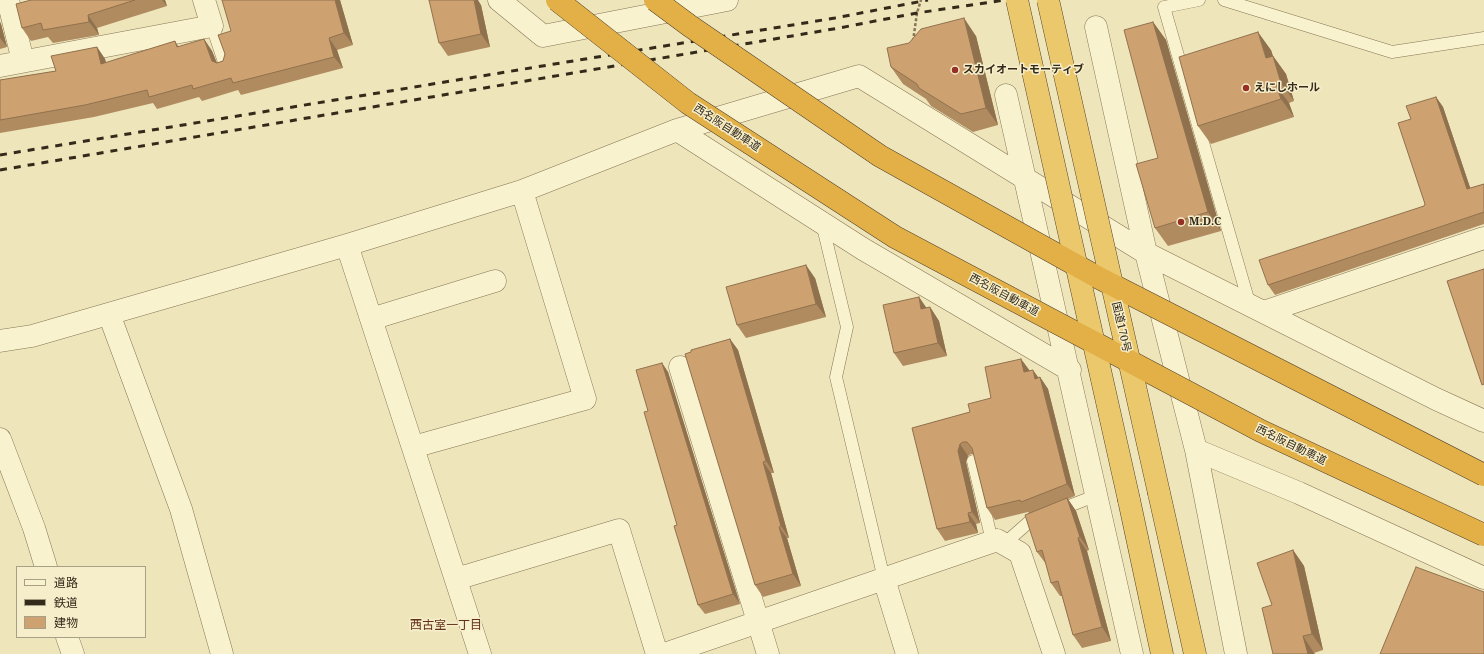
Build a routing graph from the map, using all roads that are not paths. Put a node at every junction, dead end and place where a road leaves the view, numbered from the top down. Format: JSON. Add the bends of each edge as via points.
{"nodes":[{"id":1,"x":8,"y":0,"type":"edge"},
{"id":2,"x":204,"y":0,"type":"edge"},
{"id":3,"x":499,"y":0,"type":"edge"},
{"id":4,"x":556,"y":0,"type":"edge"},
{"id":5,"x":656,"y":0,"type":"edge"},
{"id":6,"x":727,"y":0,"type":"edge"},
{"id":7,"x":1017,"y":0,"type":"edge"},
{"id":8,"x":1048,"y":0,"type":"edge"},
{"id":9,"x":1199,"y":0,"type":"edge"},
{"id":10,"x":1224,"y":0,"type":"edge"},
{"id":11,"x":212,"y":26,"type":"junction"},
{"id":12,"x":1096,"y":28,"type":"dead end"},
{"id":13,"x":1484,"y":38,"type":"edge"},
{"id":14,"x":23,"y":62,"type":"junction"},
{"id":15,"x":0,"y":66,"type":"edge"},
{"id":16,"x":226,"y":68,"type":"edge"},
{"id":17,"x":1006,"y":95,"type":"dead end"},
{"id":18,"x":676,"y":130,"type":"junction"},
{"id":19,"x":1026,"y":178,"type":"junction"},
{"id":20,"x":522,"y":191,"type":"junction"},
{"id":21,"x":822,"y":223,"type":"junction"},
{"id":22,"x":1484,"y":238,"type":"edge"},
{"id":23,"x":347,"y":245,"type":"junction"},
{"id":24,"x":1146,"y":252,"type":"junction"},
{"id":25,"x":495,"y":281,"type":"dead end"},
{"id":26,"x":1257,"y":309,"type":"junction"},
{"id":27,"x":109,"y":314,"type":"junction"},
{"id":28,"x":371,"y":319,"type":"junction"},
{"id":29,"x":0,"y":341,"type":"edge"},
{"id":30,"x":680,"y":367,"type":"dead end"},
{"id":31,"x":1070,"y":370,"type":"junction"},
{"id":32,"x":1484,"y":421,"type":"edge"},
{"id":33,"x":0,"y":440,"type":"edge"},
{"id":34,"x":413,"y":446,"type":"junction"},
{"id":35,"x":1196,"y":450,"type":"junction"},
{"id":36,"x":973,"y":461,"type":"edge"},
{"id":37,"x":1484,"y":475,"type":"edge"},
{"id":38,"x":1098,"y":496,"type":"junction"},
{"id":39,"x":1484,"y":535,"type":"edge"},
{"id":40,"x":998,"y":543,"type":"junction"},
{"id":41,"x":46,"y":566,"type":"edge"},
{"id":42,"x":1484,"y":578,"type":"edge"},
{"id":43,"x":456,"y":579,"type":"junction"},
{"id":44,"x":884,"y":579,"type":"junction"},
{"id":45,"x":758,"y":622,"type":"junction"},
{"id":46,"x":68,"y":638,"type":"edge"},
{"id":47,"x":73,"y":654,"type":"edge"},
{"id":48,"x":222,"y":654,"type":"edge"},
{"id":49,"x":480,"y":654,"type":"edge"},
{"id":50,"x":657,"y":654,"type":"edge"},
{"id":51,"x":665,"y":654,"type":"edge"},
{"id":52,"x":768,"y":654,"type":"edge"},
{"id":53,"x":907,"y":654,"type":"edge"},
{"id":54,"x":1054,"y":654,"type":"edge"},
{"id":55,"x":1132,"y":654,"type":"edge"},
{"id":56,"x":1162,"y":654,"type":"edge"},
{"id":57,"x":1195,"y":654,"type":"edge"},
{"id":58,"x":1236,"y":654,"type":"edge"}],
"edges":[{"from":1,"to":14,"type":"street"},
{"from":2,"to":11,"type":"street"},
{"from":3,"to":6,"type":"street","via":[[543,36]]},
{"from":4,"to":39,"type":"highway","name":"西名阪自動車道","bridge":true,"via":[[688,103],[895,237],[1261,431]]},
{"from":5,"to":37,"type":"highway","bridge":true,"via":[[880,156],[1099,278]]},
{"from":7,"to":56,"type":"highway","bridge":true},
{"from":8,"to":57,"type":"highway","name":"国道170号","bridge":true},
{"from":9,"to":26,"type":"lane","via":[[1164,7]]},
{"from":10,"to":13,"type":"lane","via":[[1392,52]]},
{"from":11,"to":14,"type":"street"},
{"from":11,"to":16,"type":"lane"},
{"from":12,"to":24,"type":"street"},
{"from":14,"to":15,"type":"street"},
{"from":17,"to":19,"type":"street"},
{"from":18,"to":19,"type":"street","via":[[859,76]]},
{"from":18,"to":20,"type":"street"},
{"from":18,"to":21,"type":"street"},
{"from":19,"to":24,"type":"street"},
{"from":19,"to":31,"type":"street"},
{"from":20,"to":23,"type":"street"},
{"from":20,"to":34,"type":"street","via":[[585,399]]},
{"from":21,"to":31,"type":"street"},
{"from":21,"to":44,"type":"lane","via":[[847,327],[836,378]]},
{"from":22,"to":26,"type":"street"},
{"from":23,"to":27,"type":"street"},
{"from":23,"to":28,"type":"street"},
{"from":24,"to":26,"type":"street"},
{"from":24,"to":35,"type":"street"},
{"from":25,"to":28,"type":"street"},
{"from":26,"to":32,"type":"street"},
{"from":27,"to":29,"type":"street","via":[[32,336]]},
{"from":27,"to":48,"type":"street","via":[[181,509]]},
{"from":28,"to":34,"type":"street"},
{"from":30,"to":45,"type":"street"},
{"from":31,"to":38,"type":"street"},
{"from":33,"to":41,"type":"street"},
{"from":34,"to":43,"type":"street"},
{"from":35,"to":42,"type":"street","via":[[1299,493]]},
{"from":35,"to":58,"type":"street"},
{"from":36,"to":40,"type":"lane"},
{"from":38,"to":40,"type":"lane","via":[[1029,522]]},
{"from":38,"to":55,"type":"street"},
{"from":40,"to":44,"type":"street"},
{"from":40,"to":54,"type":"street","via":[[1020,553]]},
{"from":43,"to":49,"type":"street"},
{"from":43,"to":50,"type":"street","via":[[619,530]]},
{"from":44,"to":45,"type":"street"},
{"from":44,"to":53,"type":"street"},
{"from":45,"to":51,"type":"street"},
{"from":45,"to":52,"type":"street"},
{"from":46,"to":47,"type":"street"}]}
